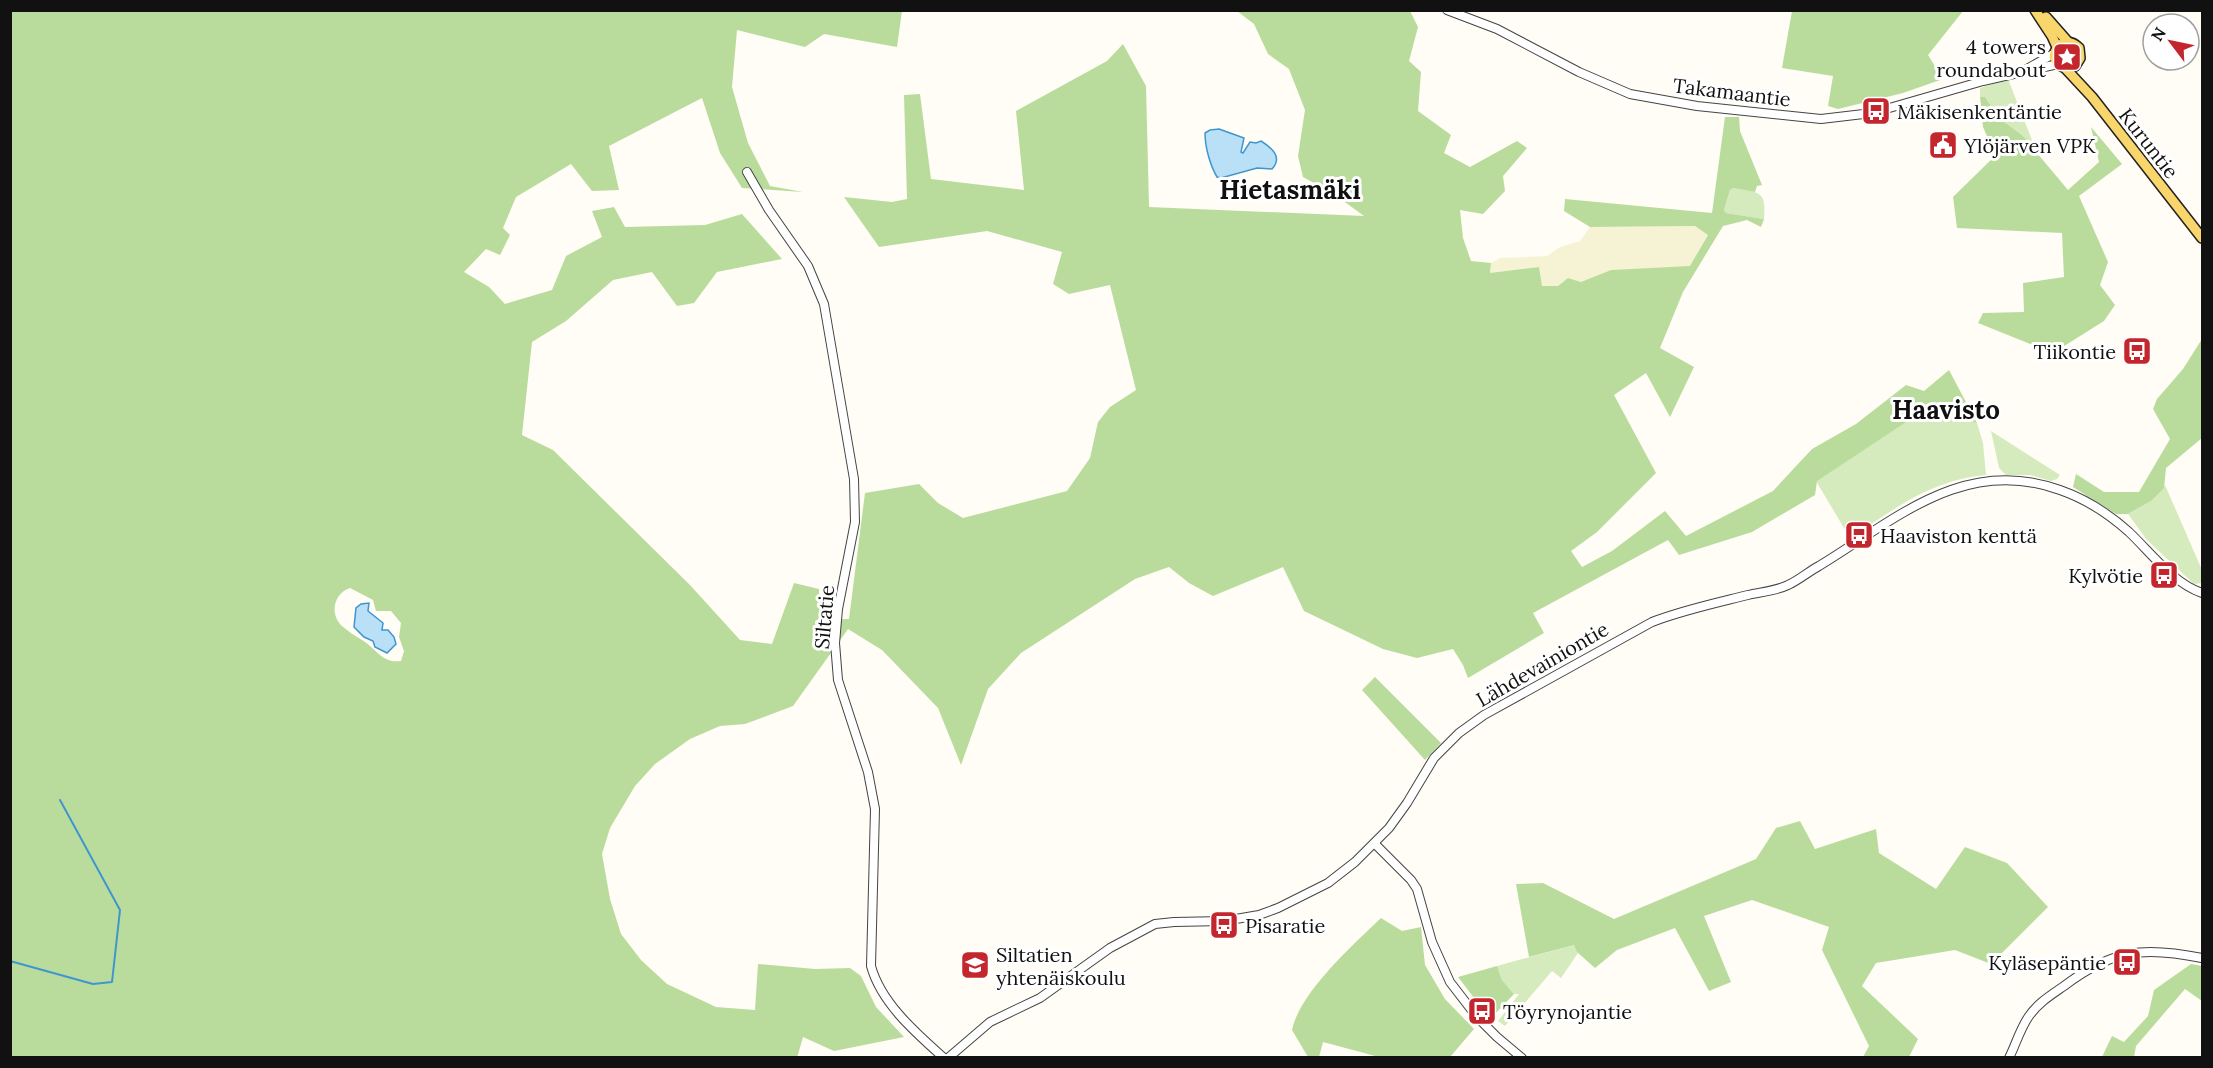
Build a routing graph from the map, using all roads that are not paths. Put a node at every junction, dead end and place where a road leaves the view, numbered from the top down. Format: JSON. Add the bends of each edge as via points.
{"nodes":[{"id":1,"x":1447,"y":10,"type":"edge"},
{"id":2,"x":2035,"y":10,"type":"edge"},
{"id":3,"x":2042,"y":10,"type":"edge"},
{"id":4,"x":2068,"y":42,"type":"junction"},
{"id":5,"x":2056,"y":50,"type":"junction"},
{"id":6,"x":2078,"y":63,"type":"junction"},
{"id":7,"x":2061,"y":66,"type":"junction"},
{"id":8,"x":2024,"y":71,"type":"junction"},
{"id":9,"x":2092,"y":98,"type":"junction"},
{"id":10,"x":747,"y":172,"type":"dead end"},
{"id":11,"x":2202,"y":238,"type":"edge"},
{"id":12,"x":2202,"y":593,"type":"edge"},
{"id":13,"x":1374,"y":844,"type":"junction"},
{"id":14,"x":2202,"y":958,"type":"edge"},
{"id":15,"x":946,"y":1058,"type":"edge"},
{"id":16,"x":1522,"y":1058,"type":"edge"},
{"id":17,"x":2009,"y":1058,"type":"edge"}],
"edges":[{"from":1,"to":8,"type":"street","name":"Takamaantie","via":[[1497,29],[1630,94],[1697,106],[1821,119],[1872,113]]},
{"from":2,"to":5,"type":"main road"},
{"from":3,"to":4,"type":"main road"},
{"from":4,"to":5,"type":"main road"},
{"from":4,"to":6,"type":"main road","via":[[2079,48]]},
{"from":5,"to":7,"type":"main road"},
{"from":5,"to":8,"type":"street","name":"Takamaantie"},
{"from":6,"to":7,"type":"main road","via":[[2072,68]]},
{"from":6,"to":9,"type":"main road","name":"Kuruntie","via":[[2077,69]]},
{"from":7,"to":8,"type":"street","name":"Takamaantie"},
{"from":7,"to":9,"type":"main road","name":"Kuruntie"},
{"from":9,"to":11,"type":"main road","name":"Kuruntie"},
{"from":10,"to":15,"type":"street","name":"Siltatie","via":[[808,266],[824,304],[854,479],[855,522],[835,644],[838,680],[868,772],[875,808],[872,966],[879,989]]},
{"from":12,"to":13,"type":"street","name":"Lähdevainiontie","via":[[2186,585],[2111,517],[2060,490],[2008,480],[1949,489],[1881,526],[1787,586],[1652,622],[1484,715],[1434,758],[1407,803]]},
{"from":13,"to":15,"type":"street","name":"Lähdevainiontie","via":[[1328,883],[1269,912],[1224,921],[1155,924],[1110,948],[1040,999],[990,1022]]},
{"from":13,"to":16,"type":"street","via":[[1416,889],[1432,942],[1450,982],[1477,1017]]},
{"from":14,"to":17,"type":"street","via":[[2159,951],[2105,960],[2036,1007]]}]}
